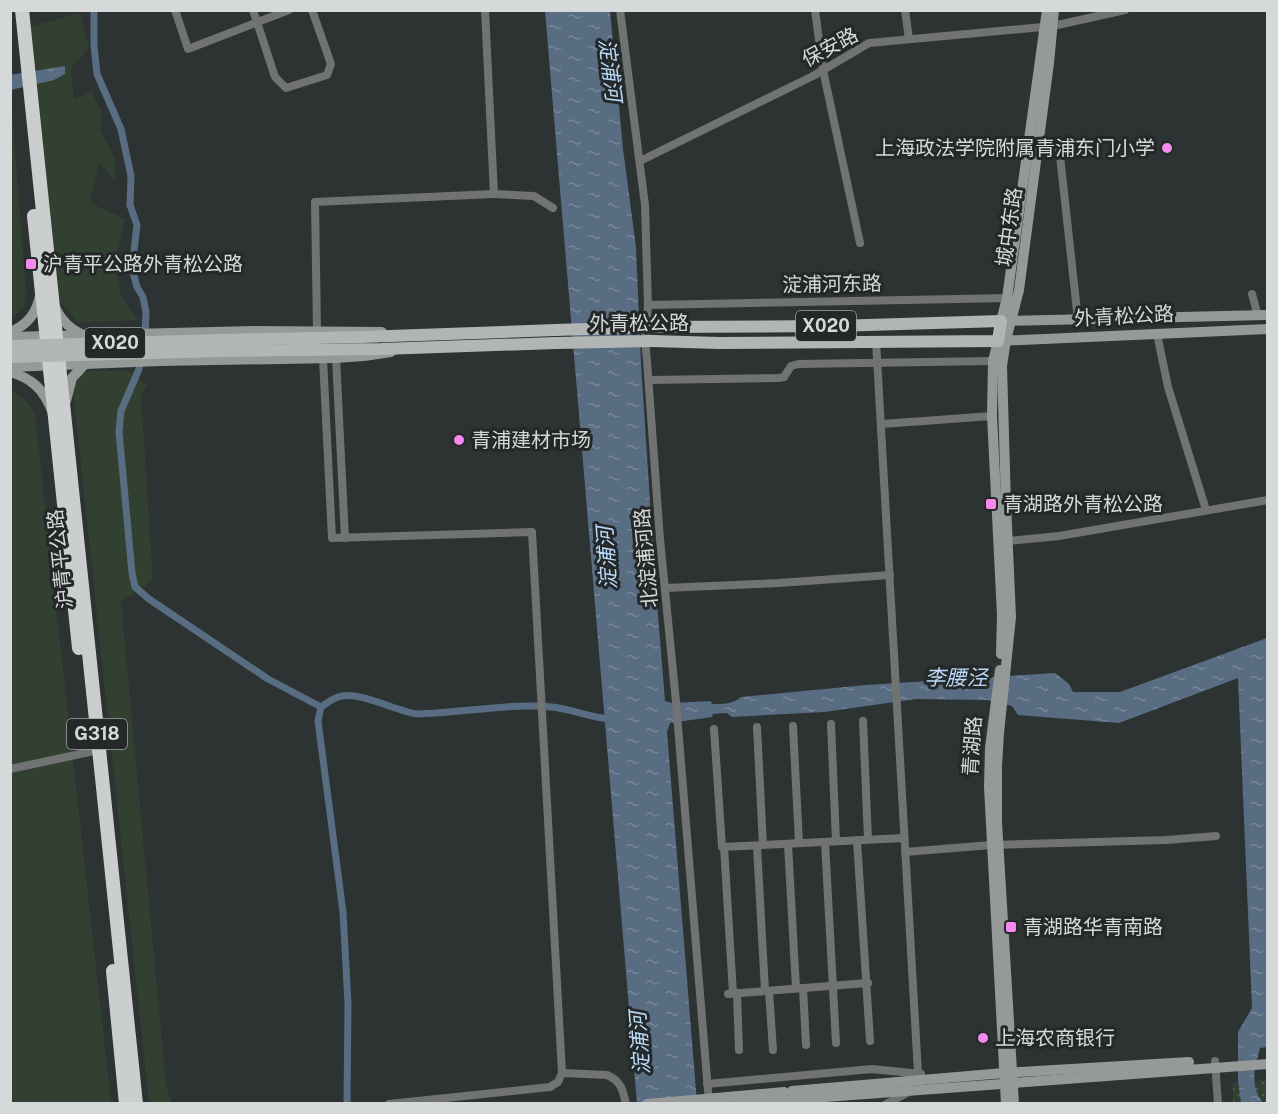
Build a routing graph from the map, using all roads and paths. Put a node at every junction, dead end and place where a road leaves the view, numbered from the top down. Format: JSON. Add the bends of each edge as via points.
{"nodes":[{"id":1,"x":13,"y":10,"type":"edge"},
{"id":2,"x":175,"y":10,"type":"edge"},
{"id":3,"x":253,"y":10,"type":"edge"},
{"id":4,"x":289,"y":10,"type":"edge"},
{"id":5,"x":312,"y":10,"type":"edge"},
{"id":6,"x":485,"y":10,"type":"edge"},
{"id":7,"x":620,"y":10,"type":"edge"},
{"id":8,"x":815,"y":10,"type":"edge"},
{"id":9,"x":905,"y":10,"type":"edge"},
{"id":10,"x":1047,"y":10,"type":"edge"},
{"id":11,"x":1054,"y":10,"type":"edge"},
{"id":12,"x":1125,"y":10,"type":"edge"},
{"id":13,"x":22,"y":11,"type":"edge"},
{"id":14,"x":256,"y":24,"type":"junction"},
{"id":15,"x":1049,"y":26,"type":"junction"},
{"id":16,"x":909,"y":39,"type":"junction"},
{"id":17,"x":23,"y":67,"type":"junction"},
{"id":18,"x":823,"y":70,"type":"junction"},
{"id":19,"x":26,"y":89,"type":"junction"},
{"id":20,"x":1059,"y":147,"type":"dead end"},
{"id":21,"x":640,"y":161,"type":"junction"},
{"id":22,"x":494,"y":194,"type":"junction"},
{"id":23,"x":553,"y":208,"type":"dead end"},
{"id":24,"x":860,"y":243,"type":"dead end"},
{"id":25,"x":40,"y":282,"type":"junction"},
{"id":26,"x":1252,"y":294,"type":"dead end"},
{"id":27,"x":1012,"y":298,"type":"junction"},
{"id":28,"x":52,"y":301,"type":"junction"},
{"id":29,"x":648,"y":305,"type":"junction"},
{"id":30,"x":1263,"y":316,"type":"edge"},
{"id":31,"x":1078,"y":320,"type":"junction"},
{"id":32,"x":1006,"y":321,"type":"junction"},
{"id":33,"x":1268,"y":329,"type":"edge"},
{"id":34,"x":317,"y":331,"type":"junction"},
{"id":35,"x":10,"y":332,"type":"edge"},
{"id":36,"x":1157,"y":334,"type":"junction"},
{"id":37,"x":114,"y":335,"type":"junction"},
{"id":38,"x":412,"y":335,"type":"junction"},
{"id":39,"x":96,"y":336,"type":"junction"},
{"id":40,"x":10,"y":338,"type":"edge"},
{"id":41,"x":876,"y":341,"type":"junction"},
{"id":42,"x":1002,"y":341,"type":"junction"},
{"id":43,"x":52,"y":345,"type":"junction"},
{"id":44,"x":10,"y":346,"type":"edge"},
{"id":45,"x":220,"y":346,"type":"junction"},
{"id":46,"x":407,"y":348,"type":"junction"},
{"id":47,"x":10,"y":357,"type":"edge"},
{"id":48,"x":323,"y":358,"type":"junction"},
{"id":49,"x":336,"y":358,"type":"junction"},
{"id":50,"x":993,"y":361,"type":"junction"},
{"id":51,"x":110,"y":362,"type":"junction"},
{"id":52,"x":85,"y":364,"type":"junction"},
{"id":53,"x":878,"y":364,"type":"junction"},
{"id":54,"x":10,"y":365,"type":"edge"},
{"id":55,"x":54,"y":365,"type":"junction"},
{"id":56,"x":10,"y":372,"type":"edge"},
{"id":57,"x":649,"y":380,"type":"junction"},
{"id":58,"x":992,"y":416,"type":"junction"},
{"id":59,"x":55,"y":418,"type":"junction"},
{"id":60,"x":882,"y":424,"type":"junction"},
{"id":61,"x":66,"y":428,"type":"junction"},
{"id":62,"x":1268,"y":500,"type":"edge"},
{"id":63,"x":1206,"y":510,"type":"junction"},
{"id":64,"x":345,"y":538,"type":"junction"},
{"id":65,"x":1008,"y":541,"type":"junction"},
{"id":66,"x":890,"y":575,"type":"junction"},
{"id":67,"x":664,"y":588,"type":"junction"},
{"id":68,"x":1003,"y":674,"type":"junction"},
{"id":69,"x":862,"y":722,"type":"dead end"},
{"id":70,"x":831,"y":724,"type":"dead end"},
{"id":71,"x":793,"y":726,"type":"dead end"},
{"id":72,"x":757,"y":727,"type":"dead end"},
{"id":73,"x":714,"y":729,"type":"dead end"},
{"id":74,"x":94,"y":751,"type":"junction"},
{"id":75,"x":10,"y":769,"type":"edge"},
{"id":76,"x":1216,"y":836,"type":"dead end"},
{"id":77,"x":904,"y":837,"type":"junction"},
{"id":78,"x":857,"y":840,"type":"junction"},
{"id":79,"x":868,"y":840,"type":"junction"},
{"id":80,"x":836,"y":841,"type":"junction"},
{"id":81,"x":825,"y":842,"type":"junction"},
{"id":82,"x":799,"y":843,"type":"junction"},
{"id":83,"x":788,"y":844,"type":"junction"},
{"id":84,"x":760,"y":845,"type":"junction"},
{"id":85,"x":995,"y":845,"type":"junction"},
{"id":86,"x":724,"y":847,"type":"junction"},
{"id":87,"x":905,"y":852,"type":"junction"},
{"id":88,"x":868,"y":983,"type":"junction"},
{"id":89,"x":833,"y":986,"type":"junction"},
{"id":90,"x":800,"y":988,"type":"junction"},
{"id":91,"x":767,"y":991,"type":"junction"},
{"id":92,"x":732,"y":993,"type":"junction"},
{"id":93,"x":870,"y":1041,"type":"dead end"},
{"id":94,"x":836,"y":1043,"type":"dead end"},
{"id":95,"x":806,"y":1045,"type":"dead end"},
{"id":96,"x":739,"y":1050,"type":"dead end"},
{"id":97,"x":773,"y":1050,"type":"dead end"},
{"id":98,"x":1268,"y":1057,"type":"edge"},
{"id":99,"x":1237,"y":1063,"type":"junction"},
{"id":100,"x":1216,"y":1064,"type":"junction"},
{"id":101,"x":1268,"y":1064,"type":"edge"},
{"id":102,"x":907,"y":1072,"type":"junction"},
{"id":103,"x":562,"y":1073,"type":"junction"},
{"id":104,"x":918,"y":1073,"type":"junction"},
{"id":105,"x":1008,"y":1078,"type":"junction"},
{"id":106,"x":936,"y":1080,"type":"junction"},
{"id":107,"x":886,"y":1083,"type":"junction"},
{"id":108,"x":707,"y":1084,"type":"junction"},
{"id":109,"x":913,"y":1090,"type":"junction"},
{"id":110,"x":785,"y":1096,"type":"junction"},
{"id":111,"x":126,"y":1104,"type":"edge"},
{"id":112,"x":136,"y":1104,"type":"edge"},
{"id":113,"x":389,"y":1104,"type":"edge"},
{"id":114,"x":626,"y":1104,"type":"edge"},
{"id":115,"x":647,"y":1104,"type":"edge"},
{"id":116,"x":709,"y":1104,"type":"edge"},
{"id":117,"x":733,"y":1104,"type":"edge"},
{"id":118,"x":886,"y":1104,"type":"edge"},
{"id":119,"x":1006,"y":1104,"type":"edge"},
{"id":120,"x":1014,"y":1104,"type":"edge"},
{"id":121,"x":1218,"y":1104,"type":"edge"}],
"edges":[{"from":1,"to":17,"type":"highway","name":"沪青平公路","number":"G318"},
{"from":2,"to":14,"type":"street","via":[[188,49]]},
{"from":3,"to":14,"type":"street"},
{"from":4,"to":14,"type":"street"},
{"from":5,"to":14,"type":"street","via":[[331,64],[327,75],[286,88],[275,77]]},
{"from":6,"to":22,"type":"street"},
{"from":7,"to":21,"type":"street","name":"北淀浦河路"},
{"from":8,"to":18,"type":"street"},
{"from":9,"to":16,"type":"street"},
{"from":10,"to":15,"type":"main road","name":"城中东路"},
{"from":11,"to":15,"type":"main road","name":"城中东路"},
{"from":12,"to":15,"type":"street","name":"保安路"},
{"from":13,"to":17,"type":"highway","name":"沪青平公路","number":"G318"},
{"from":15,"to":16,"type":"street","name":"保安路"},
{"from":15,"to":27,"type":"main road","name":"城中东路"},
{"from":16,"to":18,"type":"street","name":"保安路","via":[[869,43]]},
{"from":17,"to":19,"type":"highway","name":"沪青平公路","number":"G318"},
{"from":18,"to":21,"type":"street","name":"保安路"},
{"from":18,"to":24,"type":"street"},
{"from":19,"to":25,"type":"highway","name":"沪青平公路","number":"G318"},
{"from":19,"to":28,"type":"highway","name":"沪青平公路","number":"G318"},
{"from":20,"to":31,"type":"street"},
{"from":21,"to":29,"type":"street","name":"北淀浦河路"},
{"from":22,"to":23,"type":"street","via":[[534,196]]},
{"from":22,"to":34,"type":"street","via":[[315,202]]},
{"from":25,"to":35,"type":"main road","via":[[35,312],[24,325]]},
{"from":25,"to":43,"type":"highway","name":"沪青平公路","number":"G318"},
{"from":26,"to":30,"type":"street"},
{"from":27,"to":29,"type":"street","name":"淀浦河东路"},
{"from":27,"to":32,"type":"main road","name":"城中东路"},
{"from":28,"to":39,"type":"main road","via":[[58,315],[74,330]]},
{"from":28,"to":43,"type":"highway","name":"沪青平公路","number":"G318"},
{"from":29,"to":57,"type":"street","name":"北淀浦河路","via":[[645,339]]},
{"from":30,"to":31,"type":"main road","name":"外青松公路","number":"X020"},
{"from":31,"to":32,"type":"main road","name":"外青松公路","number":"X020"},
{"from":32,"to":38,"type":"main road","name":"外青松公路","number":"X020","bridge":true},
{"from":32,"to":42,"type":"main road","name":"青湖路"},
{"from":33,"to":36,"type":"main road","name":"外青松公路","number":"X020"},
{"from":34,"to":37,"type":"main road"},
{"from":34,"to":38,"type":"main road"},
{"from":36,"to":42,"type":"main road","name":"外青松公路","number":"X020"},
{"from":36,"to":63,"type":"street","via":[[1168,387]]},
{"from":37,"to":39,"type":"main road"},
{"from":37,"to":51,"type":"main road","via":[[101,342],[100,348],[102,357]]},
{"from":38,"to":45,"type":"main road","name":"外青松公路","number":"X020"},
{"from":39,"to":43,"type":"main road"},
{"from":40,"to":43,"type":"main road"},
{"from":41,"to":42,"type":"main road","name":"外青松公路","number":"X020"},
{"from":41,"to":46,"type":"main road","name":"外青松公路","number":"X020","bridge":true,"via":[[652,341]]},
{"from":41,"to":53,"type":"street"},
{"from":42,"to":50,"type":"main road","name":"青湖路"},
{"from":42,"to":65,"type":"main road","name":"青湖路"},
{"from":43,"to":51,"type":"main road"},
{"from":43,"to":54,"type":"main road"},
{"from":43,"to":55,"type":"highway","name":"沪青平公路","number":"G318"},
{"from":44,"to":45,"type":"main road","name":"外青松公路","number":"X020","bridge":true},
{"from":45,"to":46,"type":"main road","name":"外青松公路","number":"X020"},
{"from":45,"to":47,"type":"main road","name":"外青松公路","number":"X020","bridge":true},
{"from":46,"to":49,"type":"main road"},
{"from":48,"to":49,"type":"main road"},
{"from":48,"to":51,"type":"main road"},
{"from":48,"to":64,"type":"street","via":[[332,538]]},
{"from":49,"to":64,"type":"street"},
{"from":50,"to":53,"type":"street"},
{"from":50,"to":58,"type":"main road","name":"青湖路"},
{"from":51,"to":52,"type":"main road"},
{"from":52,"to":55,"type":"main road"},
{"from":52,"to":61,"type":"main road","via":[[68,388]]},
{"from":53,"to":57,"type":"street","via":[[798,364],[779,378]]},
{"from":53,"to":60,"type":"street"},
{"from":54,"to":55,"type":"main road"},
{"from":55,"to":59,"type":"highway","name":"沪青平公路","number":"G318"},
{"from":55,"to":61,"type":"highway","name":"沪青平公路","number":"G318"},
{"from":56,"to":59,"type":"main road","via":[[39,387]]},
{"from":57,"to":67,"type":"street","name":"北淀浦河路"},
{"from":58,"to":60,"type":"street"},
{"from":58,"to":68,"type":"main road","name":"青湖路"},
{"from":59,"to":74,"type":"highway","name":"沪青平公路","number":"G318"},
{"from":60,"to":66,"type":"street"},
{"from":61,"to":74,"type":"highway","name":"沪青平公路","number":"G318"},
{"from":62,"to":63,"type":"street"},
{"from":63,"to":65,"type":"street"},
{"from":64,"to":103,"type":"street","via":[[532,532]]},
{"from":65,"to":68,"type":"main road","name":"青湖路","via":[[1011,617]]},
{"from":66,"to":67,"type":"street"},
{"from":66,"to":77,"type":"street"},
{"from":67,"to":108,"type":"street","name":"北淀浦河路"},
{"from":68,"to":85,"type":"main road","name":"青湖路"},
{"from":69,"to":79,"type":"street"},
{"from":70,"to":80,"type":"street"},
{"from":71,"to":82,"type":"street"},
{"from":72,"to":84,"type":"street"},
{"from":73,"to":86,"type":"street"},
{"from":74,"to":75,"type":"street"},
{"from":74,"to":111,"type":"highway","name":"沪青平公路","number":"G318"},
{"from":74,"to":112,"type":"highway","name":"沪青平公路","number":"G318"},
{"from":76,"to":85,"type":"street"},
{"from":77,"to":79,"type":"street"},
{"from":77,"to":87,"type":"street"},
{"from":78,"to":79,"type":"street"},
{"from":78,"to":80,"type":"street"},
{"from":78,"to":88,"type":"street"},
{"from":80,"to":81,"type":"street"},
{"from":81,"to":82,"type":"street"},
{"from":81,"to":89,"type":"street"},
{"from":82,"to":83,"type":"street"},
{"from":83,"to":84,"type":"street"},
{"from":83,"to":90,"type":"street"},
{"from":84,"to":86,"type":"street"},
{"from":84,"to":91,"type":"street"},
{"from":85,"to":87,"type":"street"},
{"from":85,"to":105,"type":"main road","name":"青湖路"},
{"from":86,"to":92,"type":"street"},
{"from":87,"to":104,"type":"street"},
{"from":88,"to":89,"type":"street"},
{"from":88,"to":93,"type":"street"},
{"from":89,"to":90,"type":"street"},
{"from":89,"to":94,"type":"street"},
{"from":90,"to":91,"type":"street"},
{"from":90,"to":95,"type":"street"},
{"from":91,"to":92,"type":"street"},
{"from":91,"to":97,"type":"street"},
{"from":92,"to":96,"type":"street"},
{"from":98,"to":99,"type":"main road"},
{"from":99,"to":100,"type":"main road"},
{"from":99,"to":101,"type":"main road"},
{"from":100,"to":105,"type":"main road"},
{"from":100,"to":121,"type":"street"},
{"from":102,"to":104,"type":"street"},
{"from":102,"to":107,"type":"street"},
{"from":102,"to":108,"type":"street","via":[[872,1069]]},
{"from":103,"to":113,"type":"street","via":[[550,1087]]},
{"from":103,"to":114,"type":"street","via":[[608,1075],[620,1083]]},
{"from":104,"to":106,"type":"street"},
{"from":105,"to":106,"type":"main road"},
{"from":105,"to":109,"type":"main road"},
{"from":105,"to":119,"type":"main road","name":"青湖路"},
{"from":105,"to":120,"type":"main road","name":"青湖路"},
{"from":106,"to":107,"type":"main road"},
{"from":107,"to":110,"type":"main road"},
{"from":108,"to":116,"type":"street","name":"北淀浦河路"},
{"from":109,"to":110,"type":"main road"},
{"from":109,"to":118,"type":"street"},
{"from":110,"to":115,"type":"main road","bridge":true},
{"from":110,"to":117,"type":"main road"}]}
